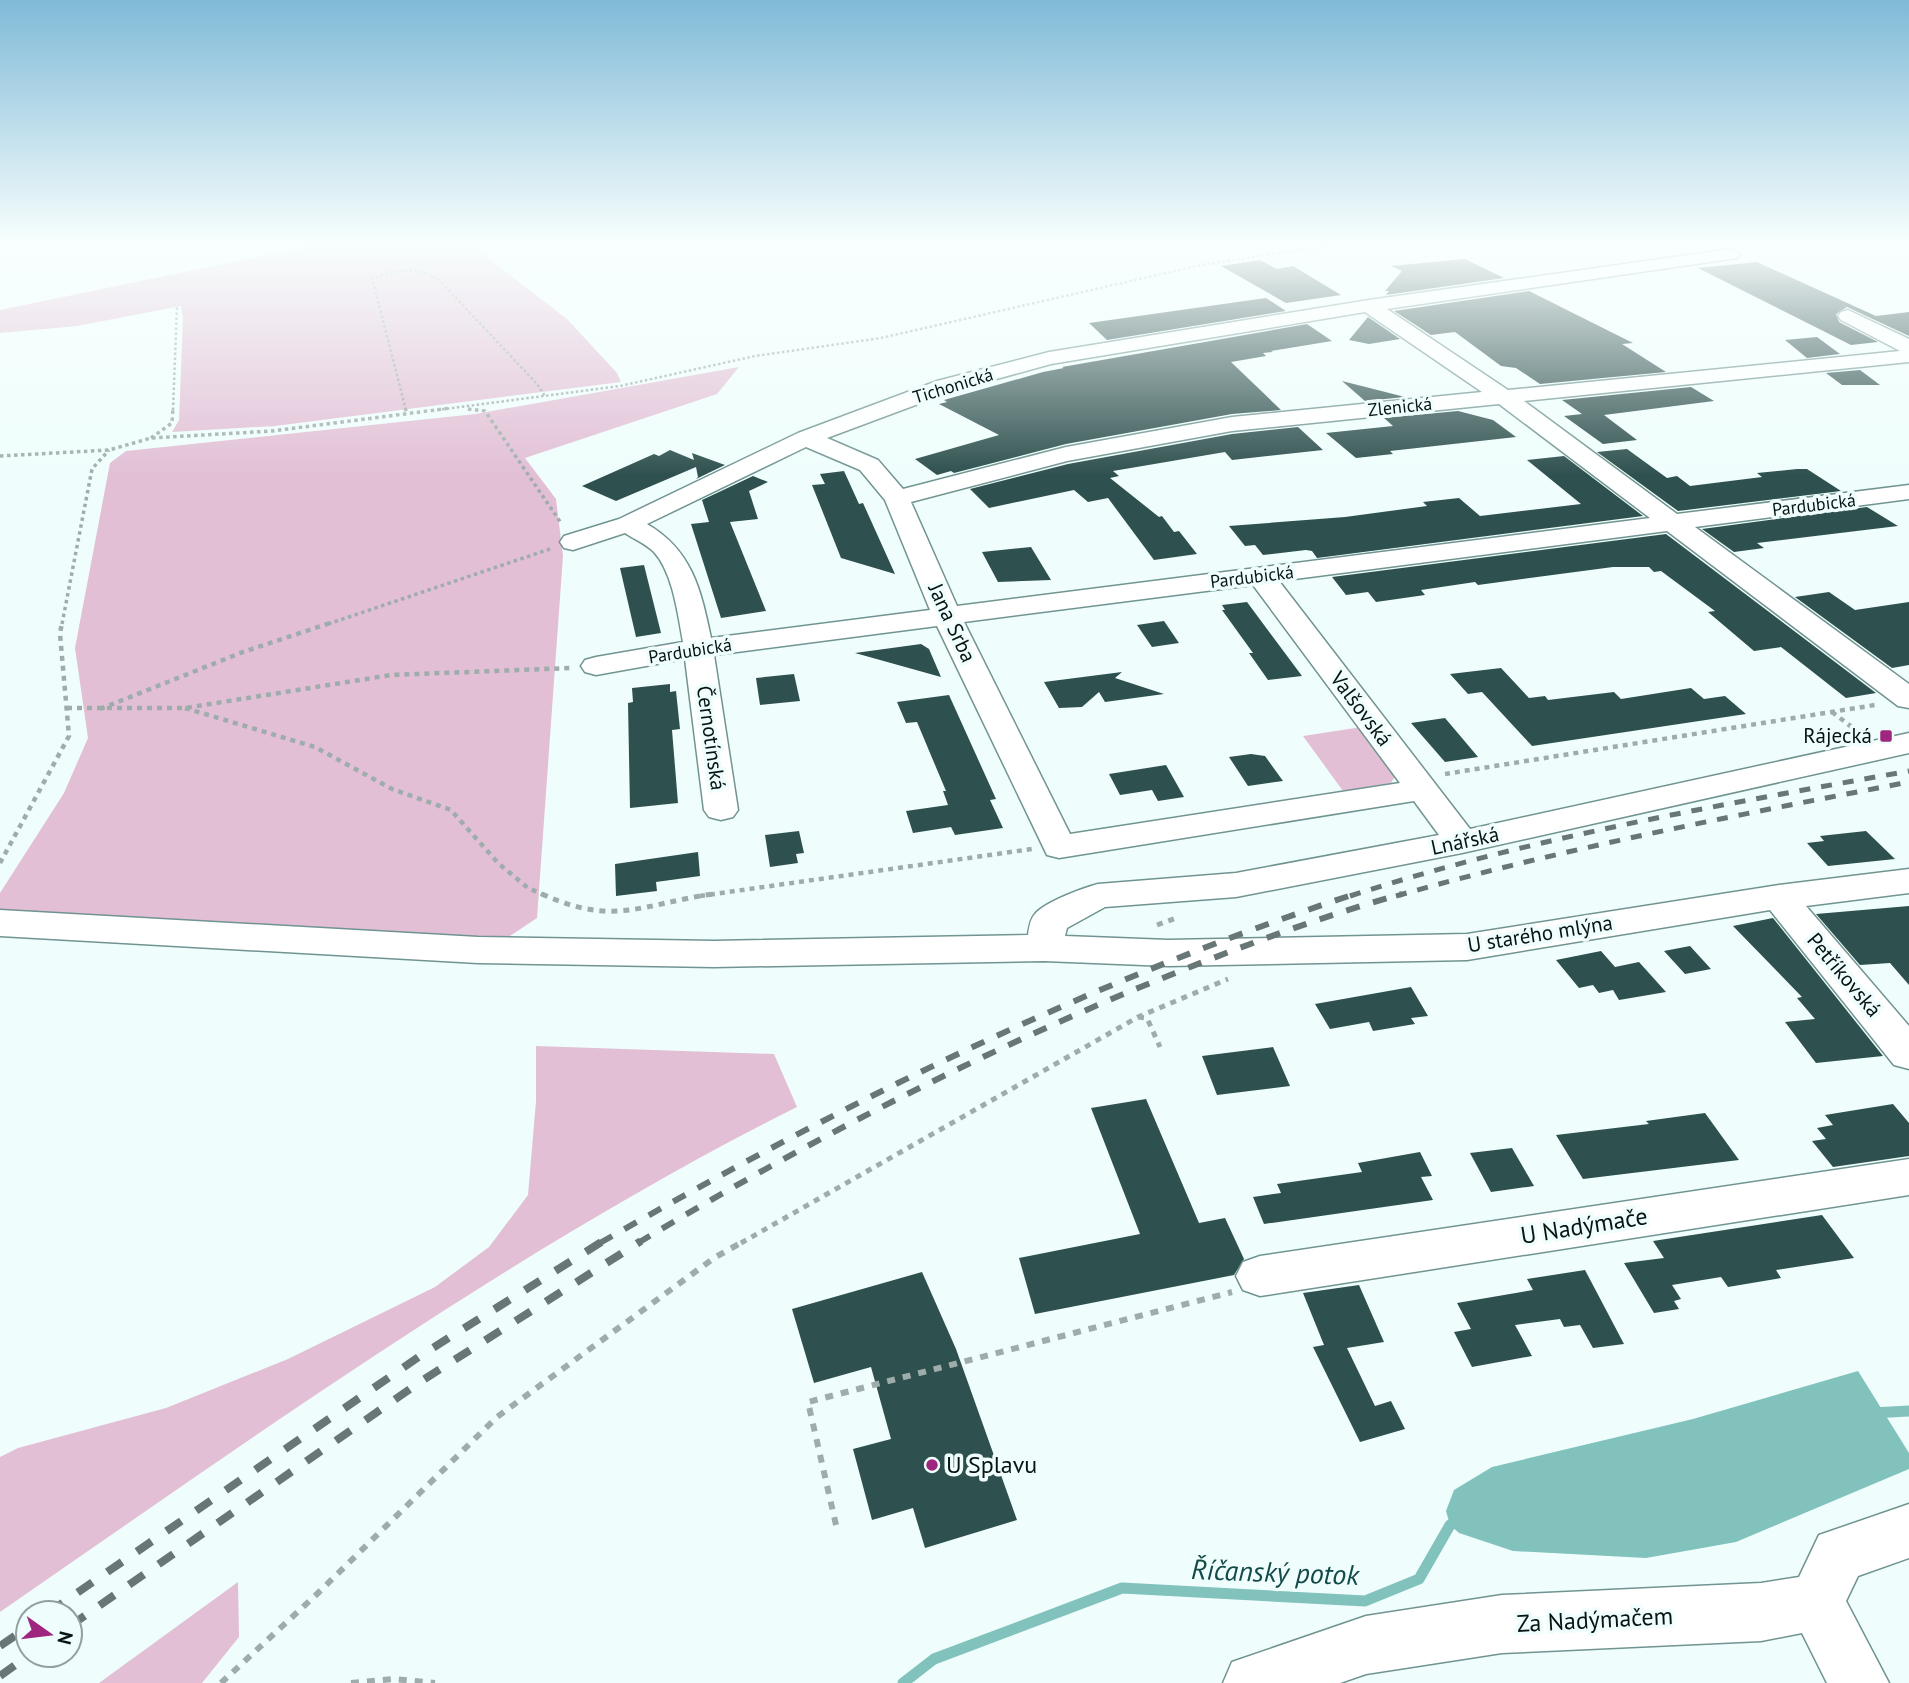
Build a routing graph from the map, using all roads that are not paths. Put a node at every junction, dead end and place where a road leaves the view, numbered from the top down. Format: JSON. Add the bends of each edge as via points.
{"nodes":[{"id":1,"x":1280,"y":320,"type":"edge"},
{"id":2,"x":1389,"y":320,"type":"edge"},
{"id":3,"x":1855,"y":320,"type":"edge"},
{"id":4,"x":1909,"y":346,"type":"edge"},
{"id":5,"x":1909,"y":356,"type":"edge"},
{"id":6,"x":1504,"y":397,"type":"junction"},
{"id":7,"x":806,"y":438,"type":"junction"},
{"id":8,"x":1909,"y":492,"type":"edge"},
{"id":9,"x":897,"y":498,"type":"junction"},
{"id":10,"x":1671,"y":523,"type":"junction"},
{"id":11,"x":628,"y":524,"type":"junction"},
{"id":12,"x":573,"y":542,"type":"road end"},
{"id":13,"x":1261,"y":576,"type":"junction"},
{"id":14,"x":947,"y":616,"type":"junction"},
{"id":15,"x":699,"y":648,"type":"junction"},
{"id":16,"x":596,"y":666,"type":"road end"},
{"id":17,"x":1896,"y":701,"type":"edge"},
{"id":18,"x":1909,"y":743,"type":"edge"},
{"id":19,"x":1417,"y":785,"type":"junction"},
{"id":20,"x":721,"y":810,"type":"dead end"},
{"id":21,"x":1462,"y":842,"type":"junction"},
{"id":22,"x":1909,"y":881,"type":"edge"},
{"id":23,"x":1779,"y":897,"type":"junction"},
{"id":24,"x":0,"y":923,"type":"edge"},
{"id":25,"x":1044,"y":948,"type":"junction"},
{"id":26,"x":1909,"y":1054,"type":"edge"},
{"id":27,"x":1909,"y":1177,"type":"edge"},
{"id":28,"x":1248,"y":1284,"type":"road end"},
{"id":29,"x":1909,"y":1531,"type":"edge"},
{"id":30,"x":1816,"y":1602,"type":"junction"},
{"id":31,"x":1253,"y":1683,"type":"edge"},
{"id":32,"x":1859,"y":1683,"type":"edge"}],
"edges":[{"from":1,"to":7,"type":"street","name":"Tichonická","via":[[1049,359],[945,386]]},
{"from":2,"to":6,"type":"street"},
{"from":3,"to":4,"type":"street"},
{"from":5,"to":6,"type":"street","name":"Zlenická"},
{"from":6,"to":9,"type":"street","name":"Zlenická","via":[[1232,424],[1066,454]]},
{"from":6,"to":10,"type":"street"},
{"from":7,"to":9,"type":"street","name":"Jana Srba","via":[[869,465]]},
{"from":7,"to":11,"type":"street","name":"Tichonická"},
{"from":8,"to":10,"type":"street","name":"Pardubická"},
{"from":9,"to":14,"type":"street","name":"Jana Srba"},
{"from":10,"to":13,"type":"street","name":"Pardubická"},
{"from":10,"to":17,"type":"street"},
{"from":11,"to":12,"type":"street","name":"Tichonická"},
{"from":11,"to":15,"type":"street","name":"Černotínská","via":[[666,548],[683,582]]},
{"from":13,"to":14,"type":"street","name":"Pardubická"},
{"from":13,"to":19,"type":"street","name":"Valšovská"},
{"from":14,"to":15,"type":"street","name":"Pardubická"},
{"from":14,"to":19,"type":"street","name":"Jana Srba","via":[[1059,847]]},
{"from":15,"to":16,"type":"street","name":"Pardubická"},
{"from":15,"to":20,"type":"street","name":"Černotínská"},
{"from":18,"to":21,"type":"street","name":"Lnářská"},
{"from":19,"to":21,"type":"street","name":"Valšovská"},
{"from":21,"to":25,"type":"street","name":"Lnářská","via":[[1236,885],[1098,896],[1049,921]]},
{"from":22,"to":23,"type":"street","name":"U starého mlýna"},
{"from":23,"to":25,"type":"street","name":"U starého mlýna","via":[[1467,947],[1168,953]]},
{"from":23,"to":26,"type":"street","name":"Petříkovská"},
{"from":24,"to":25,"type":"street","name":"U starého mlýna","via":[[492,950],[714,954]]},
{"from":27,"to":28,"type":"street","name":"U Nadýmače"},
{"from":29,"to":30,"type":"street","via":[[1839,1555]]},
{"from":30,"to":31,"type":"street","name":"Za Nadýmačem","via":[[1761,1612],[1502,1624],[1366,1645]]},
{"from":30,"to":32,"type":"street"}]}
